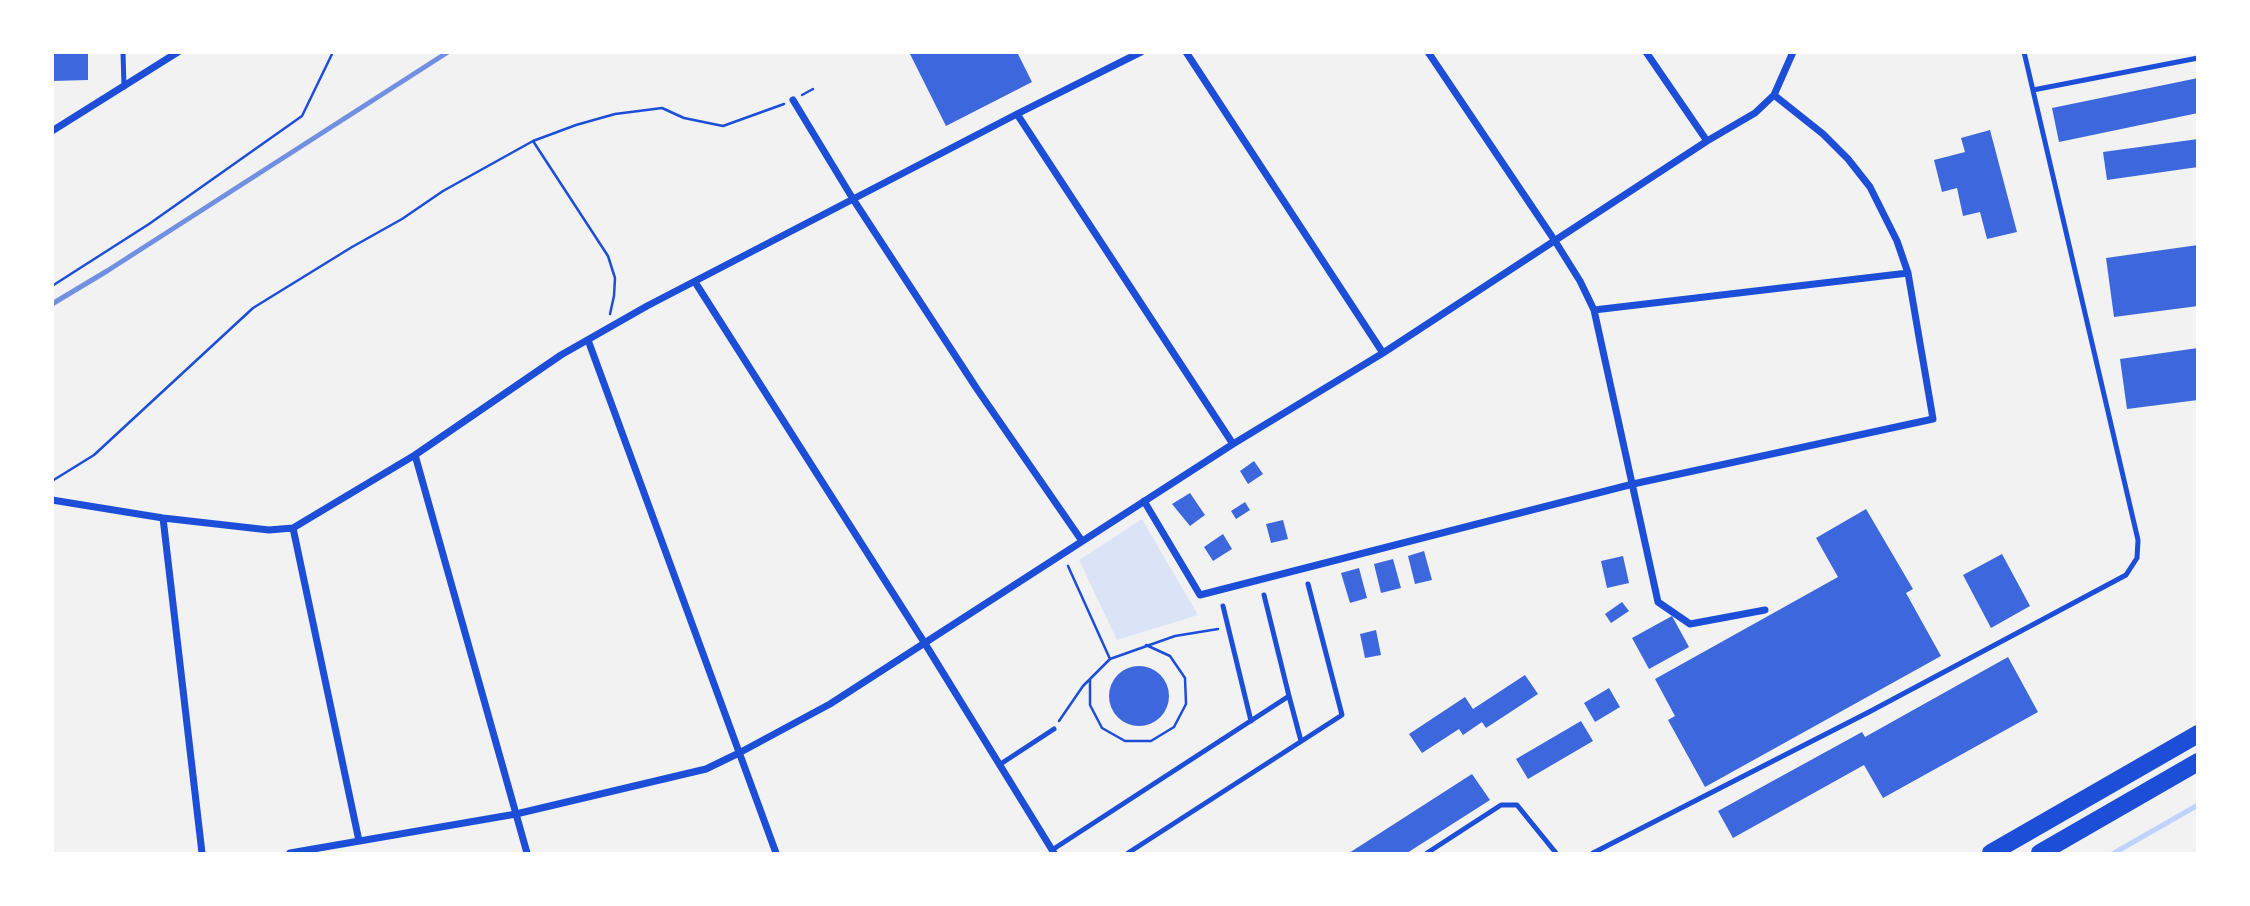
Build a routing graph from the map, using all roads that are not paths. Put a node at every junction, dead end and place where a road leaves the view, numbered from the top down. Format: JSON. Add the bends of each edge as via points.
{"nodes":[{"id":1,"x":123,"y":52,"type":"edge"},
{"id":2,"x":178,"y":52,"type":"edge"},
{"id":3,"x":1141,"y":52,"type":"edge"},
{"id":4,"x":1186,"y":52,"type":"edge"},
{"id":5,"x":1428,"y":52,"type":"edge"},
{"id":6,"x":1646,"y":52,"type":"edge"},
{"id":7,"x":1793,"y":52,"type":"edge"},
{"id":8,"x":2024,"y":52,"type":"edge"},
{"id":9,"x":2197,"y":58,"type":"edge"},
{"id":10,"x":124,"y":87,"type":"junction"},
{"id":11,"x":2033,"y":90,"type":"junction"},
{"id":12,"x":1774,"y":95,"type":"junction"},
{"id":13,"x":793,"y":100,"type":"road end"},
{"id":14,"x":1017,"y":114,"type":"junction"},
{"id":15,"x":52,"y":131,"type":"edge"},
{"id":16,"x":1707,"y":141,"type":"junction"},
{"id":17,"x":853,"y":199,"type":"junction"},
{"id":18,"x":1555,"y":241,"type":"junction"},
{"id":19,"x":1908,"y":272,"type":"junction"},
{"id":20,"x":695,"y":282,"type":"junction"},
{"id":21,"x":1594,"y":310,"type":"junction"},
{"id":22,"x":588,"y":340,"type":"junction"},
{"id":23,"x":1383,"y":353,"type":"junction"},
{"id":24,"x":1233,"y":444,"type":"junction"},
{"id":25,"x":415,"y":455,"type":"junction"},
{"id":26,"x":1633,"y":484,"type":"junction"},
{"id":27,"x":52,"y":500,"type":"edge"},
{"id":28,"x":1144,"y":501,"type":"junction"},
{"id":29,"x":163,"y":517,"type":"junction"},
{"id":30,"x":293,"y":528,"type":"junction"},
{"id":31,"x":1082,"y":541,"type":"junction"},
{"id":32,"x":1308,"y":584,"type":"dead end"},
{"id":33,"x":1264,"y":594,"type":"dead end"},
{"id":34,"x":1223,"y":606,"type":"dead end"},
{"id":35,"x":1765,"y":610,"type":"dead end"},
{"id":36,"x":923,"y":642,"type":"junction"},
{"id":37,"x":1289,"y":696,"type":"junction"},
{"id":38,"x":1251,"y":721,"type":"junction"},
{"id":39,"x":1054,"y":729,"type":"road end"},
{"id":40,"x":2197,"y":734,"type":"edge"},
{"id":41,"x":1301,"y":741,"type":"junction"},
{"id":42,"x":738,"y":753,"type":"junction"},
{"id":43,"x":2197,"y":762,"type":"edge"},
{"id":44,"x":999,"y":765,"type":"junction"},
{"id":45,"x":516,"y":814,"type":"junction"},
{"id":46,"x":359,"y":841,"type":"junction"},
{"id":47,"x":1053,"y":852,"type":"edge"},
{"id":48,"x":202,"y":853,"type":"edge"},
{"id":49,"x":290,"y":853,"type":"edge"},
{"id":50,"x":527,"y":853,"type":"edge"},
{"id":51,"x":776,"y":853,"type":"edge"},
{"id":52,"x":1128,"y":853,"type":"edge"},
{"id":53,"x":1427,"y":853,"type":"edge"},
{"id":54,"x":1556,"y":853,"type":"edge"},
{"id":55,"x":1593,"y":853,"type":"edge"},
{"id":56,"x":1991,"y":853,"type":"edge"},
{"id":57,"x":2040,"y":853,"type":"edge"}],
"edges":[{"from":1,"to":10,"type":"lane"},
{"from":2,"to":10,"type":"street"},
{"from":3,"to":14,"type":"street"},
{"from":4,"to":23,"type":"street"},
{"from":5,"to":18,"type":"street"},
{"from":6,"to":16,"type":"street"},
{"from":7,"to":12,"type":"street"},
{"from":8,"to":11,"type":"lane"},
{"from":9,"to":11,"type":"lane"},
{"from":10,"to":15,"type":"street"},
{"from":11,"to":55,"type":"lane","via":[[2138,540],[2137,558],[2126,575]]},
{"from":12,"to":16,"type":"street","via":[[1755,113]]},
{"from":12,"to":19,"type":"street","via":[[1823,134],[1870,187]]},
{"from":13,"to":17,"type":"street"},
{"from":14,"to":17,"type":"street"},
{"from":14,"to":24,"type":"street"},
{"from":16,"to":18,"type":"street"},
{"from":17,"to":20,"type":"street"},
{"from":17,"to":31,"type":"street"},
{"from":18,"to":21,"type":"street"},
{"from":18,"to":23,"type":"street"},
{"from":19,"to":21,"type":"street"},
{"from":19,"to":26,"type":"street","via":[[1933,419]]},
{"from":20,"to":22,"type":"street"},
{"from":20,"to":36,"type":"street"},
{"from":21,"to":26,"type":"street"},
{"from":22,"to":25,"type":"street"},
{"from":22,"to":42,"type":"street"},
{"from":23,"to":24,"type":"street"},
{"from":24,"to":28,"type":"street"},
{"from":25,"to":30,"type":"street"},
{"from":25,"to":45,"type":"street"},
{"from":26,"to":28,"type":"street","via":[[1200,595]]},
{"from":26,"to":35,"type":"street","via":[[1658,602],[1690,624]]},
{"from":27,"to":29,"type":"street"},
{"from":28,"to":31,"type":"street"},
{"from":29,"to":30,"type":"street","via":[[269,530]]},
{"from":29,"to":48,"type":"street"},
{"from":30,"to":46,"type":"street"},
{"from":31,"to":36,"type":"street"},
{"from":32,"to":41,"type":"lane","via":[[1342,715]]},
{"from":33,"to":37,"type":"lane"},
{"from":34,"to":38,"type":"lane"},
{"from":36,"to":42,"type":"street","via":[[830,704]]},
{"from":36,"to":44,"type":"street"},
{"from":37,"to":38,"type":"lane"},
{"from":37,"to":41,"type":"lane"},
{"from":38,"to":47,"type":"lane"},
{"from":39,"to":44,"type":"lane"},
{"from":40,"to":56,"type":"highway"},
{"from":41,"to":52,"type":"lane"},
{"from":42,"to":45,"type":"street","via":[[706,769]]},
{"from":42,"to":51,"type":"street"},
{"from":43,"to":57,"type":"highway"},
{"from":44,"to":47,"type":"street"},
{"from":45,"to":46,"type":"street"},
{"from":45,"to":50,"type":"street"},
{"from":46,"to":49,"type":"street"},
{"from":53,"to":54,"type":"lane","via":[[1501,805],[1517,805]]}]}
